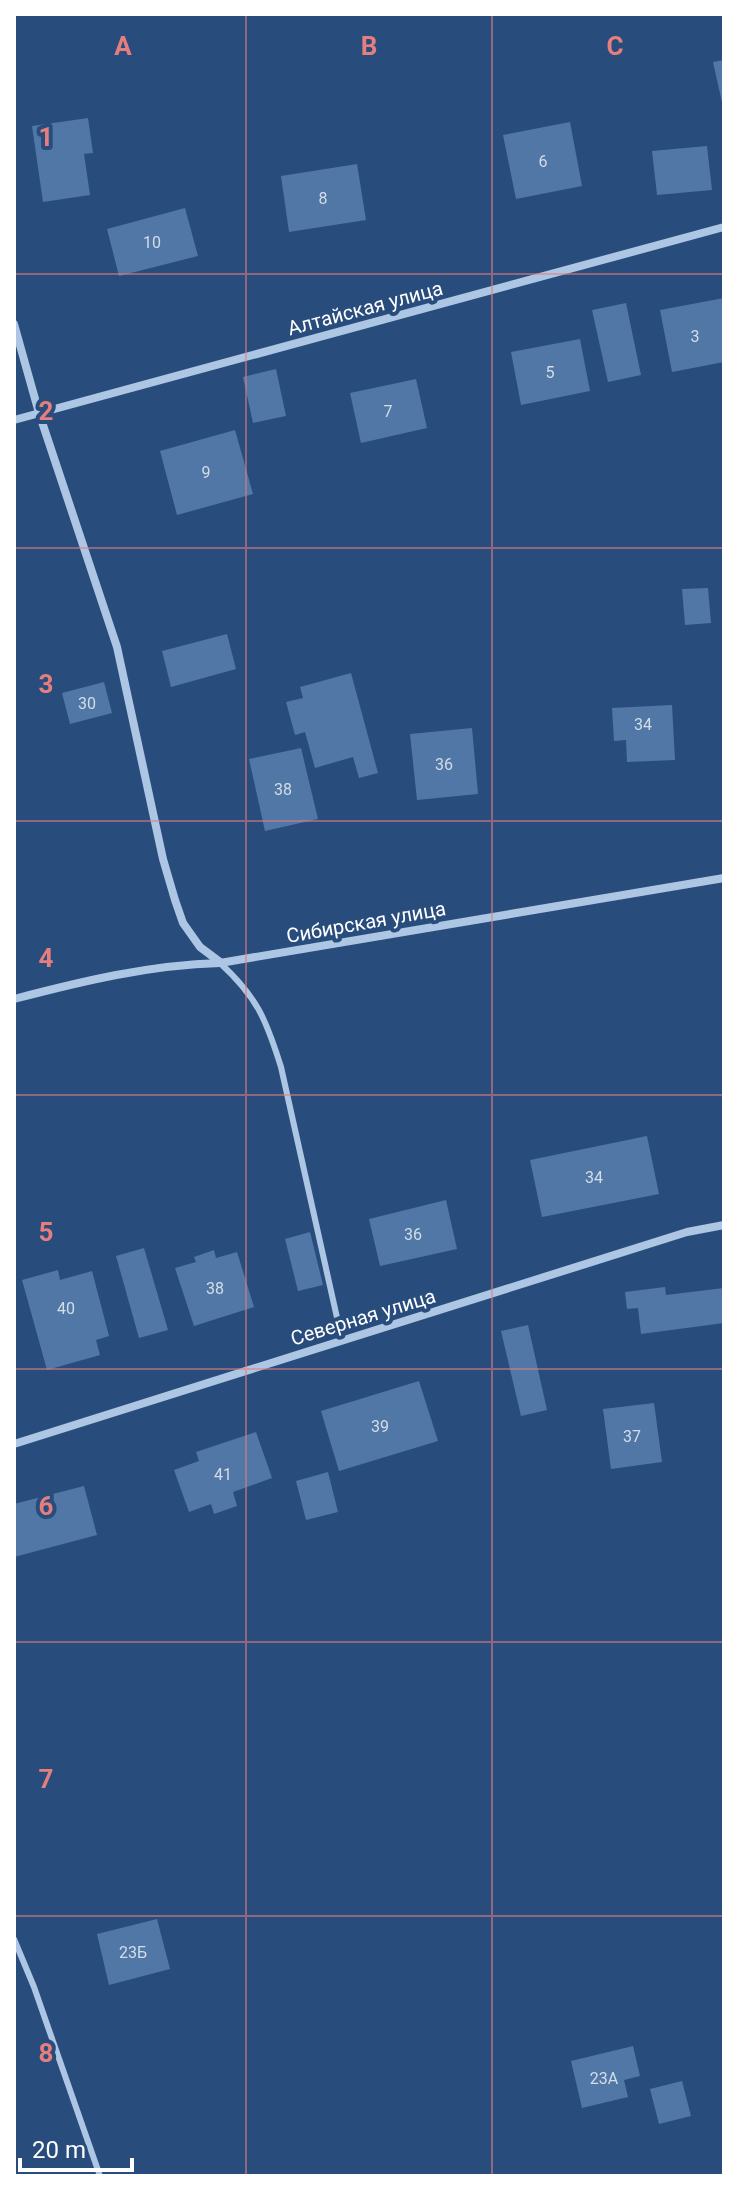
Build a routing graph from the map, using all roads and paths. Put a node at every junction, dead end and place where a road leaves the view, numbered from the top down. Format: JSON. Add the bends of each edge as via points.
{"nodes":[{"id":1,"x":724,"y":227,"type":"edge"},
{"id":2,"x":14,"y":324,"type":"edge"},
{"id":3,"x":39,"y":413,"type":"junction"},
{"id":4,"x":14,"y":420,"type":"edge"},
{"id":5,"x":724,"y":878,"type":"edge"},
{"id":6,"x":220,"y":963,"type":"junction"},
{"id":7,"x":14,"y":999,"type":"edge"},
{"id":8,"x":724,"y":1225,"type":"edge"},
{"id":9,"x":342,"y":1340,"type":"junction"},
{"id":10,"x":14,"y":1444,"type":"edge"},
{"id":11,"x":14,"y":1939,"type":"edge"},
{"id":12,"x":100,"y":2176,"type":"edge"}],
"edges":[{"from":1,"to":3,"type":"street","name":"Алтайская улица"},
{"from":2,"to":3,"type":"street"},
{"from":3,"to":4,"type":"street","name":"Алтайская улица"},
{"from":3,"to":6,"type":"street","via":[[117,647],[175,900],[191,935]]},
{"from":5,"to":6,"type":"street","name":"Сибирская улица"},
{"from":6,"to":7,"type":"street","name":"Сибирская улица","via":[[174,964],[99,977]]},
{"from":6,"to":9,"type":"lane","via":[[243,984],[270,1031]]},
{"from":8,"to":9,"type":"street","name":"Северная улица"},
{"from":9,"to":10,"type":"street","name":"Северная улица"},
{"from":11,"to":12,"type":"lane"}]}
